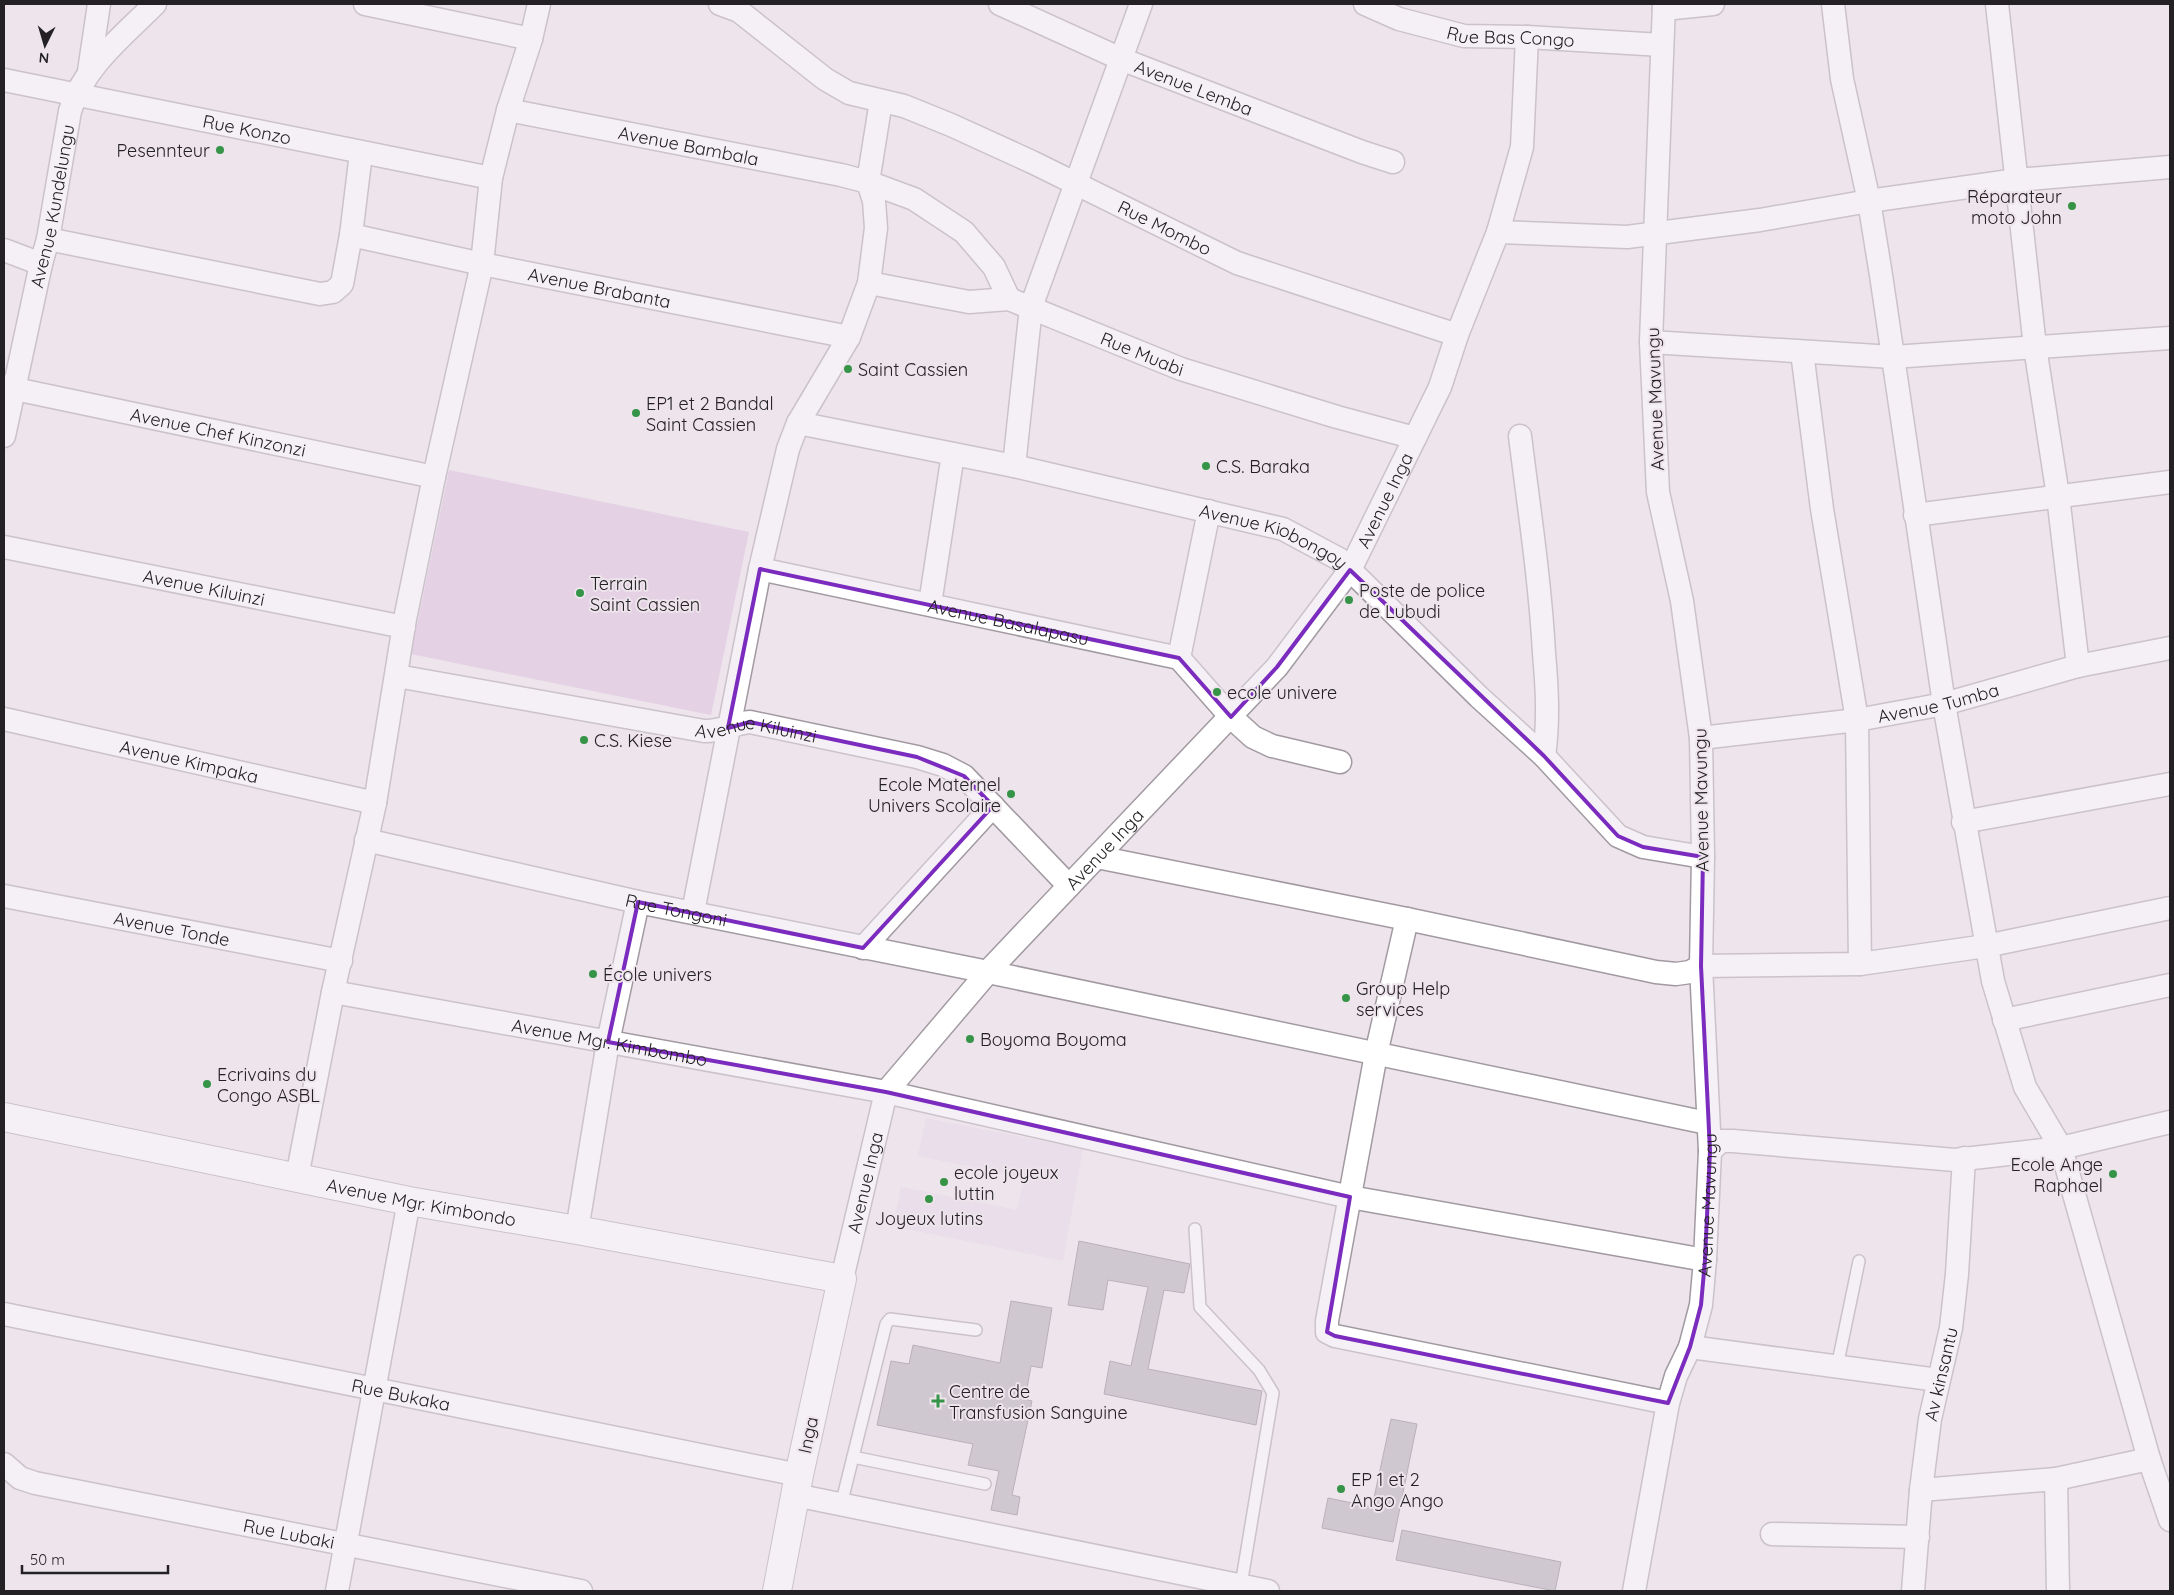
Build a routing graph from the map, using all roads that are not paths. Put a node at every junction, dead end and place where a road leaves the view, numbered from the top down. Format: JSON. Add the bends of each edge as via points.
{"nodes":[{"id":1,"x":100,"y":4,"type":"edge"},
{"id":2,"x":155,"y":4,"type":"edge"},
{"id":3,"x":365,"y":4,"type":"edge"},
{"id":4,"x":539,"y":4,"type":"edge"},
{"id":5,"x":720,"y":4,"type":"edge"},
{"id":6,"x":1000,"y":4,"type":"edge"},
{"id":7,"x":1141,"y":4,"type":"edge"},
{"id":8,"x":1365,"y":4,"type":"edge"},
{"id":9,"x":1712,"y":4,"type":"edge"},
{"id":10,"x":1833,"y":4,"type":"edge"},
{"id":11,"x":1997,"y":4,"type":"edge"},
{"id":12,"x":1664,"y":6,"type":"edge"},
{"id":13,"x":1527,"y":37,"type":"junction"},
{"id":14,"x":531,"y":39,"type":"junction"},
{"id":15,"x":1662,"y":45,"type":"junction"},
{"id":16,"x":1121,"y":59,"type":"junction"},
{"id":17,"x":89,"y":71,"type":"junction"},
{"id":18,"x":4,"y":80,"type":"edge"},
{"id":19,"x":76,"y":94,"type":"junction"},
{"id":20,"x":881,"y":101,"type":"junction"},
{"id":21,"x":508,"y":110,"type":"junction"},
{"id":22,"x":360,"y":153,"type":"junction"},
{"id":23,"x":1393,"y":162,"type":"dead end"},
{"id":24,"x":2170,"y":167,"type":"edge"},
{"id":25,"x":490,"y":178,"type":"junction"},
{"id":26,"x":2017,"y":180,"type":"junction"},
{"id":27,"x":868,"y":182,"type":"junction"},
{"id":28,"x":1075,"y":182,"type":"junction"},
{"id":29,"x":1869,"y":201,"type":"junction"},
{"id":30,"x":1498,"y":232,"type":"junction"},
{"id":31,"x":1654,"y":234,"type":"junction"},
{"id":32,"x":351,"y":235,"type":"junction"},
{"id":33,"x":48,"y":239,"type":"junction"},
{"id":34,"x":4,"y":250,"type":"edge"},
{"id":35,"x":41,"y":264,"type":"junction"},
{"id":36,"x":482,"y":264,"type":"junction"},
{"id":37,"x":869,"y":283,"type":"junction"},
{"id":38,"x":1009,"y":299,"type":"junction"},
{"id":39,"x":1031,"y":307,"type":"junction"},
{"id":40,"x":1457,"y":335,"type":"junction"},
{"id":41,"x":849,"y":337,"type":"junction"},
{"id":42,"x":2170,"y":338,"type":"edge"},
{"id":43,"x":1651,"y":342,"type":"junction"},
{"id":44,"x":2036,"y":347,"type":"junction"},
{"id":45,"x":1802,"y":352,"type":"junction"},
{"id":46,"x":1892,"y":357,"type":"junction"},
{"id":47,"x":9,"y":388,"type":"edge"},
{"id":48,"x":798,"y":423,"type":"junction"},
{"id":49,"x":4,"y":436,"type":"edge"},
{"id":50,"x":1520,"y":436,"type":"dead end"},
{"id":51,"x":1415,"y":438,"type":"junction"},
{"id":52,"x":953,"y":454,"type":"junction"},
{"id":53,"x":1014,"y":466,"type":"junction"},
{"id":54,"x":434,"y":477,"type":"junction"},
{"id":55,"x":2170,"y":482,"type":"edge"},
{"id":56,"x":2058,"y":496,"type":"junction"},
{"id":57,"x":1209,"y":511,"type":"junction"},
{"id":58,"x":1915,"y":515,"type":"junction"},
{"id":59,"x":4,"y":547,"type":"edge"},
{"id":60,"x":760,"y":569,"type":"junction"},
{"id":61,"x":1350,"y":570,"type":"junction"},
{"id":62,"x":930,"y":604,"type":"junction"},
{"id":63,"x":404,"y":627,"type":"junction"},
{"id":64,"x":2170,"y":648,"type":"edge"},
{"id":65,"x":1180,"y":658,"type":"junction"},
{"id":66,"x":2078,"y":666,"type":"junction"},
{"id":67,"x":396,"y":676,"type":"junction"},
{"id":68,"x":1944,"y":704,"type":"junction"},
{"id":69,"x":1231,"y":717,"type":"junction"},
{"id":70,"x":4,"y":719,"type":"edge"},
{"id":71,"x":1857,"y":720,"type":"junction"},
{"id":72,"x":728,"y":728,"type":"junction"},
{"id":73,"x":1702,"y":738,"type":"junction"},
{"id":74,"x":1544,"y":756,"type":"junction"},
{"id":75,"x":1340,"y":762,"type":"dead end"},
{"id":76,"x":2170,"y":784,"type":"edge"},
{"id":77,"x":375,"y":803,"type":"junction"},
{"id":78,"x":993,"y":806,"type":"junction"},
{"id":79,"x":1963,"y":822,"type":"junction"},
{"id":80,"x":366,"y":840,"type":"junction"},
{"id":81,"x":1097,"y":857,"type":"junction"},
{"id":82,"x":1703,"y":857,"type":"junction"},
{"id":83,"x":1069,"y":886,"type":"junction"},
{"id":84,"x":4,"y":896,"type":"edge"},
{"id":85,"x":638,"y":902,"type":"junction"},
{"id":86,"x":2170,"y":908,"type":"edge"},
{"id":87,"x":693,"y":912,"type":"junction"},
{"id":88,"x":1407,"y":919,"type":"junction"},
{"id":89,"x":1986,"y":946,"type":"junction"},
{"id":90,"x":862,"y":948,"type":"junction"},
{"id":91,"x":341,"y":961,"type":"junction"},
{"id":92,"x":1860,"y":964,"type":"junction"},
{"id":93,"x":1701,"y":966,"type":"junction"},
{"id":94,"x":988,"y":972,"type":"junction"},
{"id":95,"x":2170,"y":985,"type":"edge"},
{"id":96,"x":333,"y":992,"type":"junction"},
{"id":97,"x":2004,"y":1020,"type":"junction"},
{"id":98,"x":608,"y":1042,"type":"junction"},
{"id":99,"x":1376,"y":1054,"type":"junction"},
{"id":100,"x":886,"y":1092,"type":"junction"},
{"id":101,"x":4,"y":1117,"type":"edge"},
{"id":102,"x":2170,"y":1122,"type":"edge"},
{"id":103,"x":1707,"y":1123,"type":"junction"},
{"id":104,"x":2060,"y":1148,"type":"junction"},
{"id":105,"x":1710,"y":1150,"type":"junction"},
{"id":106,"x":1964,"y":1158,"type":"junction"},
{"id":107,"x":297,"y":1177,"type":"junction"},
{"id":108,"x":1350,"y":1197,"type":"junction"},
{"id":109,"x":409,"y":1201,"type":"junction"},
{"id":110,"x":1194,"y":1229,"type":"dead end"},
{"id":111,"x":577,"y":1230,"type":"junction"},
{"id":112,"x":1705,"y":1260,"type":"junction"},
{"id":113,"x":1859,"y":1261,"type":"dead end"},
{"id":114,"x":842,"y":1279,"type":"junction"},
{"id":115,"x":4,"y":1314,"type":"edge"},
{"id":116,"x":976,"y":1330,"type":"dead end"},
{"id":117,"x":1690,"y":1347,"type":"junction"},
{"id":118,"x":1837,"y":1367,"type":"junction"},
{"id":119,"x":1938,"y":1380,"type":"junction"},
{"id":120,"x":376,"y":1388,"type":"junction"},
{"id":121,"x":1668,"y":1403,"type":"junction"},
{"id":122,"x":853,"y":1457,"type":"junction"},
{"id":123,"x":2148,"y":1459,"type":"junction"},
{"id":124,"x":4,"y":1464,"type":"edge"},
{"id":125,"x":2056,"y":1479,"type":"junction"},
{"id":126,"x":986,"y":1484,"type":"dead end"},
{"id":127,"x":797,"y":1485,"type":"junction"},
{"id":128,"x":1921,"y":1490,"type":"junction"},
{"id":129,"x":841,"y":1506,"type":"junction"},
{"id":130,"x":2170,"y":1520,"type":"edge"},
{"id":131,"x":1772,"y":1534,"type":"dead end"},
{"id":132,"x":1918,"y":1537,"type":"junction"},
{"id":133,"x":347,"y":1546,"type":"junction"},
{"id":134,"x":1241,"y":1585,"type":"junction"},
{"id":135,"x":337,"y":1591,"type":"edge"},
{"id":136,"x":581,"y":1591,"type":"edge"},
{"id":137,"x":776,"y":1591,"type":"edge"},
{"id":138,"x":1268,"y":1591,"type":"edge"},
{"id":139,"x":1634,"y":1591,"type":"edge"},
{"id":140,"x":1913,"y":1591,"type":"edge"},
{"id":141,"x":2058,"y":1591,"type":"edge"}],
"edges":[{"from":1,"to":17,"type":"street"},
{"from":2,"to":17,"type":"street","name":"Avenue Kundelungu"},
{"from":3,"to":14,"type":"street"},
{"from":4,"to":14,"type":"street"},
{"from":5,"to":20,"type":"street","name":"Rue Mombo","via":[[739,10],[825,79],[849,93]]},
{"from":6,"to":16,"type":"street","name":"Avenue Lemba"},
{"from":7,"to":16,"type":"street"},
{"from":8,"to":13,"type":"street","name":"Rue Bas Congo","via":[[1399,19],[1464,36]]},
{"from":9,"to":12,"type":"street"},
{"from":10,"to":29,"type":"street","via":[[1842,79]]},
{"from":11,"to":26,"type":"street"},
{"from":12,"to":15,"type":"street","name":"Avenue Mavungu"},
{"from":13,"to":15,"type":"street","name":"Rue Bas Congo"},
{"from":13,"to":30,"type":"street","name":"Avenue Inga","via":[[1522,147]]},
{"from":14,"to":21,"type":"street"},
{"from":15,"to":31,"type":"street","name":"Avenue Mavungu"},
{"from":16,"to":23,"type":"street","name":"Avenue Lemba"},
{"from":16,"to":28,"type":"street"},
{"from":17,"to":19,"type":"street","name":"Avenue Kundelungu"},
{"from":18,"to":19,"type":"street","name":"Rue Konzo"},
{"from":19,"to":22,"type":"street","name":"Rue Konzo"},
{"from":19,"to":33,"type":"street","name":"Avenue Kundelungu","via":[[70,111]]},
{"from":20,"to":27,"type":"street"},
{"from":20,"to":28,"type":"street","name":"Rue Mombo","via":[[904,106],[951,125]]},
{"from":21,"to":25,"type":"street"},
{"from":21,"to":27,"type":"street","name":"Avenue Bambala"},
{"from":22,"to":25,"type":"street","name":"Rue Konzo"},
{"from":22,"to":32,"type":"street"},
{"from":24,"to":26,"type":"street"},
{"from":25,"to":36,"type":"street"},
{"from":26,"to":29,"type":"street"},
{"from":26,"to":44,"type":"street"},
{"from":27,"to":37,"type":"street","via":[[874,201],[876,228]]},
{"from":27,"to":38,"type":"street","name":"Avenue Bambala","via":[[914,199],[964,232],[994,267]]},
{"from":28,"to":39,"type":"street"},
{"from":28,"to":40,"type":"street","name":"Rue Mombo","via":[[1237,263]]},
{"from":29,"to":31,"type":"street"},
{"from":29,"to":46,"type":"street"},
{"from":30,"to":31,"type":"street","via":[[1626,238]]},
{"from":30,"to":40,"type":"street","name":"Avenue Inga"},
{"from":31,"to":43,"type":"street","name":"Avenue Mavungu"},
{"from":32,"to":33,"type":"street","via":[[342,284],[333,292],[320,294]]},
{"from":32,"to":36,"type":"street","name":"Avenue Brabanta"},
{"from":33,"to":35,"type":"street","name":"Avenue Kundelungu"},
{"from":34,"to":35,"type":"street"},
{"from":35,"to":47,"type":"street","name":"Avenue Kundelungu"},
{"from":36,"to":41,"type":"street","name":"Avenue Brabanta"},
{"from":36,"to":54,"type":"street"},
{"from":37,"to":38,"type":"street","name":"Rue Muabi","via":[[970,302]]},
{"from":37,"to":41,"type":"street"},
{"from":38,"to":39,"type":"street","name":"Rue Muabi"},
{"from":39,"to":51,"type":"street","name":"Rue Muabi","via":[[1180,369]]},
{"from":39,"to":53,"type":"street"},
{"from":40,"to":51,"type":"street","name":"Avenue Inga","via":[[1440,387]]},
{"from":41,"to":48,"type":"street"},
{"from":42,"to":44,"type":"street"},
{"from":43,"to":45,"type":"street"},
{"from":43,"to":73,"type":"street","name":"Avenue Mavungu","via":[[1658,492],[1682,601]]},
{"from":44,"to":46,"type":"street"},
{"from":44,"to":56,"type":"street"},
{"from":45,"to":46,"type":"street"},
{"from":45,"to":71,"type":"street","via":[[1822,510]]},
{"from":46,"to":58,"type":"street"},
{"from":47,"to":49,"type":"street","name":"Avenue Kundelungu"},
{"from":47,"to":54,"type":"street","name":"Avenue Chef Kinzonzi"},
{"from":48,"to":52,"type":"street","name":"Avenue Kiobongoy"},
{"from":48,"to":60,"type":"street","via":[[788,449]]},
{"from":50,"to":74,"type":"street","via":[[1541,603],[1547,701]]},
{"from":51,"to":61,"type":"street","name":"Avenue Inga"},
{"from":52,"to":53,"type":"street","name":"Avenue Kiobongoy"},
{"from":52,"to":62,"type":"street"},
{"from":53,"to":57,"type":"street","name":"Avenue Kiobongoy"},
{"from":54,"to":63,"type":"street"},
{"from":55,"to":56,"type":"street"},
{"from":56,"to":58,"type":"street"},
{"from":56,"to":66,"type":"street"},
{"from":57,"to":61,"type":"street","name":"Avenue Kiobongoy","via":[[1283,529],[1339,559]]},
{"from":57,"to":65,"type":"street"},
{"from":58,"to":68,"type":"street"},
{"from":59,"to":63,"type":"street","name":"Avenue Kiluinzi"},
{"from":60,"to":62,"type":"street","name":"Avenue Basalapasu"},
{"from":60,"to":72,"type":"street"},
{"from":61,"to":69,"type":"street","name":"Avenue Inga","via":[[1278,667]]},
{"from":61,"to":74,"type":"street","name":"Avenue Kiobongoy"},
{"from":62,"to":65,"type":"street","name":"Avenue Basalapasu"},
{"from":63,"to":67,"type":"street"},
{"from":64,"to":66,"type":"street","name":"Avenue Tumba"},
{"from":65,"to":69,"type":"street"},
{"from":66,"to":68,"type":"street","name":"Avenue Tumba"},
{"from":67,"to":72,"type":"street","name":"Avenue Kiluinzi","via":[[704,731]]},
{"from":67,"to":77,"type":"street"},
{"from":68,"to":71,"type":"street","name":"Avenue Tumba"},
{"from":68,"to":79,"type":"street"},
{"from":69,"to":75,"type":"street","via":[[1262,742]]},
{"from":69,"to":81,"type":"street","name":"Avenue Inga"},
{"from":70,"to":77,"type":"street","name":"Avenue Kimpaka"},
{"from":71,"to":73,"type":"street","name":"Avenue Tumba"},
{"from":71,"to":92,"type":"street"},
{"from":72,"to":78,"type":"street","name":"Avenue Kiluinzi","via":[[750,722],[943,765],[964,776]]},
{"from":72,"to":87,"type":"street"},
{"from":73,"to":82,"type":"street","name":"Avenue Mavungu"},
{"from":74,"to":82,"type":"street","name":"Avenue Kiobongoy","via":[[1618,836],[1642,847]]},
{"from":76,"to":79,"type":"street"},
{"from":77,"to":80,"type":"street"},
{"from":78,"to":83,"type":"street","name":"Avenue Kiluinzi"},
{"from":78,"to":90,"type":"street"},
{"from":79,"to":89,"type":"street"},
{"from":80,"to":85,"type":"street","name":"Rue Tongoni"},
{"from":80,"to":91,"type":"street"},
{"from":81,"to":83,"type":"street","name":"Avenue Inga"},
{"from":81,"to":88,"type":"street"},
{"from":82,"to":93,"type":"street","name":"Avenue Mavungu"},
{"from":83,"to":94,"type":"street","name":"Avenue Inga"},
{"from":84,"to":91,"type":"street","name":"Avenue Tonde"},
{"from":85,"to":87,"type":"street","name":"Rue Tongoni"},
{"from":85,"to":98,"type":"street"},
{"from":86,"to":89,"type":"street"},
{"from":87,"to":90,"type":"street","name":"Rue Tongoni"},
{"from":88,"to":93,"type":"street","via":[[1656,972],[1676,974]]},
{"from":88,"to":99,"type":"street"},
{"from":89,"to":92,"type":"street"},
{"from":89,"to":97,"type":"street"},
{"from":90,"to":94,"type":"street","name":"Rue Tongoni"},
{"from":91,"to":96,"type":"street"},
{"from":92,"to":93,"type":"street"},
{"from":93,"to":103,"type":"street","name":"Avenue Mavungu"},
{"from":94,"to":99,"type":"street","name":"Rue Tongoni"},
{"from":94,"to":100,"type":"street","name":"Avenue Inga"},
{"from":95,"to":97,"type":"street"},
{"from":96,"to":98,"type":"street","name":"Avenue Mgr. Kimbombo"},
{"from":96,"to":107,"type":"street"},
{"from":97,"to":104,"type":"street","via":[[2025,1087]]},
{"from":98,"to":100,"type":"street","name":"Avenue Mgr. Kimbombo"},
{"from":98,"to":111,"type":"street"},
{"from":99,"to":103,"type":"street","name":"Rue Tongoni"},
{"from":99,"to":108,"type":"street"},
{"from":100,"to":108,"type":"street","name":"Avenue Mgr. Kimbombo"},
{"from":100,"to":114,"type":"street","name":"Avenue Inga"},
{"from":101,"to":107,"type":"street","name":"Avenue Mgr. Kimbondo"},
{"from":102,"to":104,"type":"street"},
{"from":103,"to":105,"type":"street","name":"Avenue Mavungu"},
{"from":104,"to":106,"type":"street"},
{"from":104,"to":123,"type":"street"},
{"from":105,"to":106,"type":"street","via":[[1721,1142],[1733,1140],[1955,1160]]},
{"from":105,"to":112,"type":"street","name":"Avenue Mavungu"},
{"from":106,"to":119,"type":"street","name":"Av kinsantu","via":[[1951,1328]]},
{"from":107,"to":109,"type":"street","name":"Avenue Mgr. Kimbondo"},
{"from":108,"to":112,"type":"street","name":"Avenue Mgr. Kimbombo"},
{"from":108,"to":121,"type":"street","via":[[1327,1332]]},
{"from":109,"to":111,"type":"street","name":"Avenue Mgr. Kimbondo"},
{"from":109,"to":120,"type":"street"},
{"from":110,"to":134,"type":"lane","via":[[1200,1307],[1260,1370],[1273,1393]]},
{"from":111,"to":114,"type":"street","name":"Avenue Mgr. Kimbondo"},
{"from":112,"to":117,"type":"street","name":"Avenue Mavungu","via":[[1701,1305]]},
{"from":113,"to":118,"type":"lane"},
{"from":114,"to":127,"type":"street","name":"Inga"},
{"from":115,"to":120,"type":"street","name":"Rue Bukaka"},
{"from":116,"to":122,"type":"lane","via":[[890,1319],[886,1324]]},
{"from":117,"to":118,"type":"street"},
{"from":117,"to":121,"type":"street","name":"Avenue Mavungu"},
{"from":118,"to":119,"type":"street"},
{"from":119,"to":128,"type":"street","name":"Av kinsantu"},
{"from":120,"to":127,"type":"street","name":"Rue Bukaka"},
{"from":120,"to":133,"type":"street"},
{"from":121,"to":139,"type":"street","name":"Avenue Mavungu"},
{"from":122,"to":126,"type":"lane"},
{"from":122,"to":129,"type":"lane"},
{"from":123,"to":125,"type":"street"},
{"from":123,"to":130,"type":"street"},
{"from":124,"to":133,"type":"street","name":"Rue Lubaki","via":[[20,1478],[35,1484]]},
{"from":125,"to":128,"type":"street"},
{"from":125,"to":141,"type":"street"},
{"from":127,"to":129,"type":"street","name":"Rue Bukaka"},
{"from":127,"to":137,"type":"street","name":"Inga"},
{"from":128,"to":132,"type":"street","name":"Av kinsantu"},
{"from":129,"to":134,"type":"street","name":"Rue Bukaka"},
{"from":131,"to":132,"type":"street"},
{"from":132,"to":140,"type":"street","name":"Av kinsantu"},
{"from":133,"to":135,"type":"street"},
{"from":133,"to":136,"type":"street","name":"Rue Lubaki"},
{"from":134,"to":138,"type":"street","name":"Rue Bukaka"}]}
